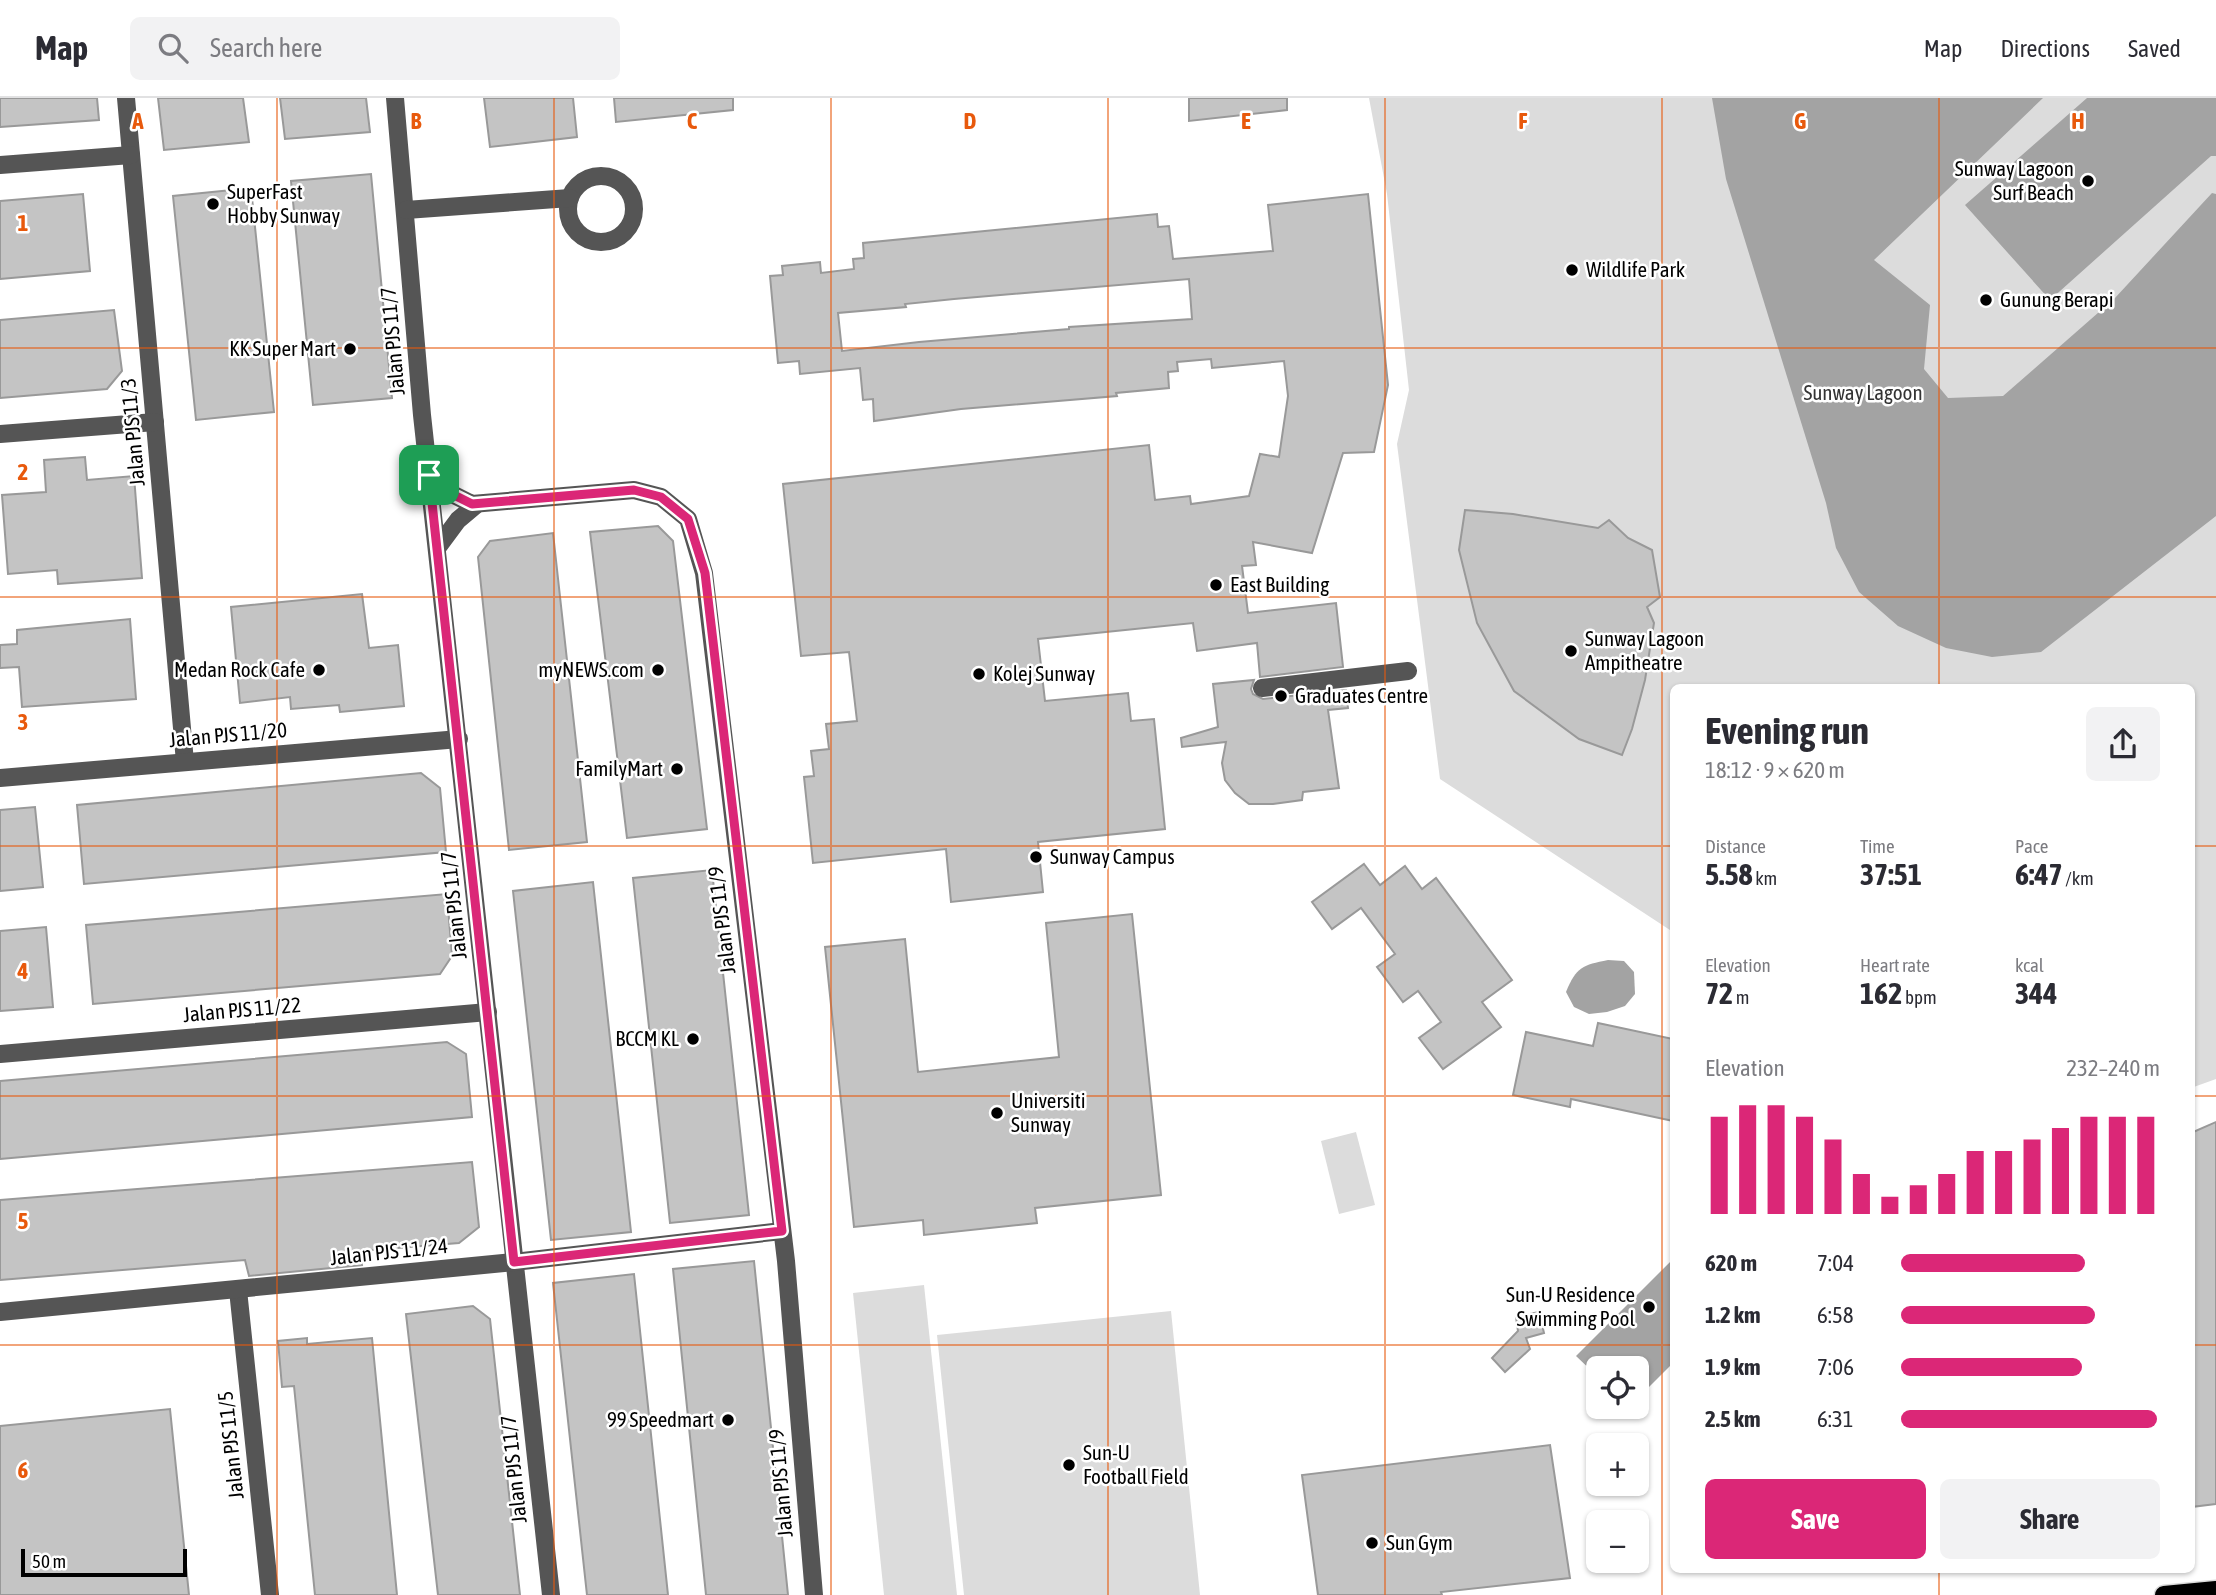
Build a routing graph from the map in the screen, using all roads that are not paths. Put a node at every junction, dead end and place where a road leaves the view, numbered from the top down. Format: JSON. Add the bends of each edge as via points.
{"nodes":[{"id":1,"x":126,"y":98,"type":"edge"},
{"id":2,"x":395,"y":98,"type":"edge"},
{"id":3,"x":131,"y":155,"type":"junction"},
{"id":4,"x":0,"y":165,"type":"edge"},
{"id":5,"x":570,"y":198,"type":"dead end"},
{"id":6,"x":405,"y":209,"type":"junction"},
{"id":7,"x":155,"y":422,"type":"junction"},
{"id":8,"x":0,"y":434,"type":"edge"},
{"id":9,"x":429,"y":475,"type":"junction"},
{"id":10,"x":478,"y":504,"type":"junction"},
{"id":11,"x":438,"y":547,"type":"junction"},
{"id":12,"x":1408,"y":671,"type":"dead end"},
{"id":13,"x":1262,"y":688,"type":"dead end"},
{"id":14,"x":459,"y":739,"type":"junction"},
{"id":15,"x":185,"y":762,"type":"junction"},
{"id":16,"x":0,"y":778,"type":"edge"},
{"id":17,"x":488,"y":1012,"type":"junction"},
{"id":18,"x":0,"y":1054,"type":"edge"},
{"id":19,"x":782,"y":1231,"type":"junction"},
{"id":20,"x":514,"y":1262,"type":"junction"},
{"id":21,"x":238,"y":1290,"type":"junction"},
{"id":22,"x":0,"y":1312,"type":"edge"},
{"id":23,"x":2216,"y":1590,"type":"edge"},
{"id":24,"x":270,"y":1595,"type":"edge"},
{"id":25,"x":551,"y":1595,"type":"edge"},
{"id":26,"x":814,"y":1595,"type":"edge"},
{"id":27,"x":2164,"y":1595,"type":"edge"}],
"edges":[{"from":1,"to":3,"type":"street","name":"Jalan PJS 11/3"},
{"from":2,"to":6,"type":"street","name":"Jalan PJS 11/7"},
{"from":3,"to":4,"type":"street"},
{"from":3,"to":7,"type":"street","name":"Jalan PJS 11/3"},
{"from":5,"to":6,"type":"street"},
{"from":6,"to":9,"type":"street","name":"Jalan PJS 11/7"},
{"from":7,"to":8,"type":"street"},
{"from":7,"to":15,"type":"street","name":"Jalan PJS 11/3"},
{"from":9,"to":10,"type":"street","name":"Jalan PJS 11/9","via":[[444,490]]},
{"from":9,"to":11,"type":"street","name":"Jalan PJS 11/7"},
{"from":10,"to":11,"type":"street","via":[[458,520]]},
{"from":10,"to":19,"type":"street","name":"Jalan PJS 11/9","via":[[634,490],[661,497],[688,519],[705,573]]},
{"from":11,"to":14,"type":"street","name":"Jalan PJS 11/7"},
{"from":12,"to":13,"type":"street"},
{"from":14,"to":15,"type":"street","name":"Jalan PJS 11/20"},
{"from":14,"to":17,"type":"street","name":"Jalan PJS 11/7"},
{"from":15,"to":16,"type":"street","name":"Jalan PJS 11/20"},
{"from":17,"to":18,"type":"street","name":"Jalan PJS 11/22"},
{"from":17,"to":20,"type":"street","name":"Jalan PJS 11/7"},
{"from":19,"to":20,"type":"street","name":"Jalan PJS 11/24"},
{"from":19,"to":26,"type":"street","name":"Jalan PJS 11/9"},
{"from":20,"to":21,"type":"street","name":"Jalan PJS 11/24"},
{"from":20,"to":25,"type":"street","name":"Jalan PJS 11/7"},
{"from":21,"to":22,"type":"street","name":"Jalan PJS 11/24"},
{"from":21,"to":24,"type":"street","name":"Jalan PJS 11/5"},
{"from":23,"to":27,"type":"main road"}]}
